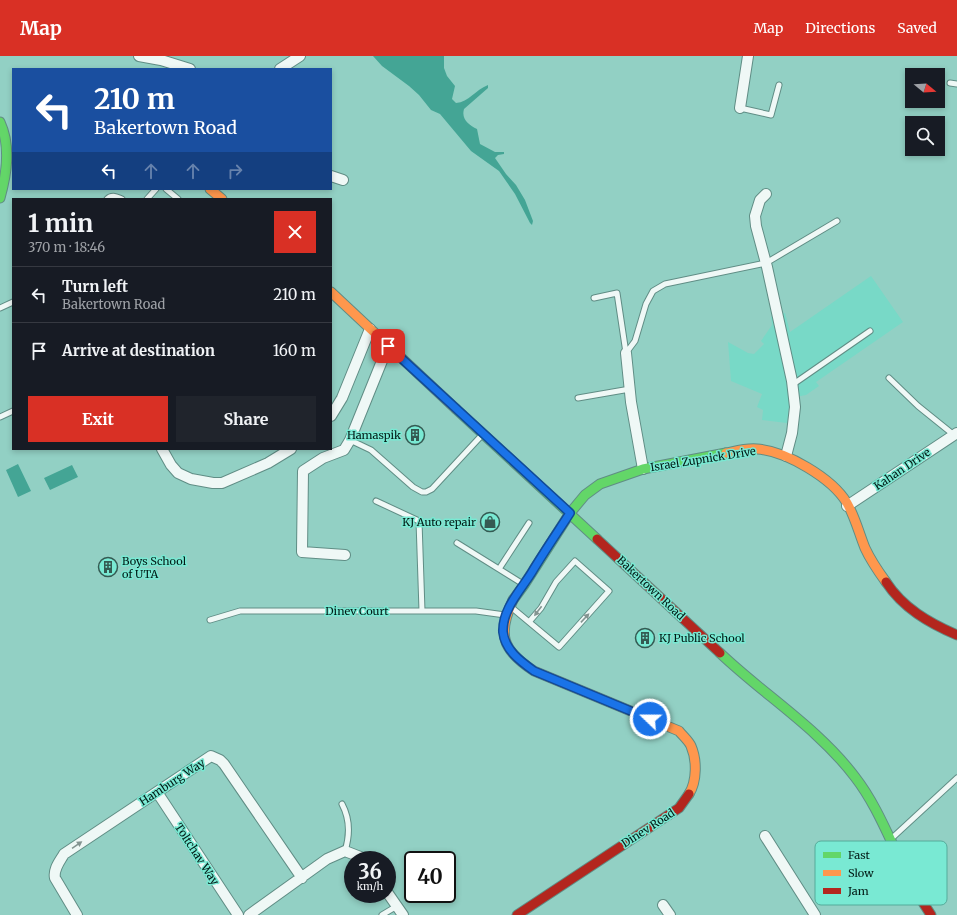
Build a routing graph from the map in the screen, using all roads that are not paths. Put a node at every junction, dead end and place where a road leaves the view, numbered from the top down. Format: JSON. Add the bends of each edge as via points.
{"nodes":[{"id":1,"x":139,"y":56,"type":"edge"},
{"id":2,"x":300,"y":56,"type":"edge"},
{"id":3,"x":748,"y":56,"type":"edge"},
{"id":4,"x":187,"y":68,"type":"edge"},
{"id":5,"x":282,"y":68,"type":"edge"},
{"id":6,"x":950,"y":83,"type":"dead end"},
{"id":7,"x":957,"y":84,"type":"edge"},
{"id":8,"x":779,"y":85,"type":"dead end"},
{"id":9,"x":740,"y":108,"type":"joint"},
{"id":10,"x":4,"y":128,"type":"edge"},
{"id":11,"x":332,"y":176,"type":"edge"},
{"id":12,"x":343,"y":180,"type":"dead end"},
{"id":13,"x":155,"y":190,"type":"edge"},
{"id":14,"x":167,"y":190,"type":"edge"},
{"id":15,"x":211,"y":190,"type":"edge"},
{"id":16,"x":766,"y":194,"type":"dead end"},
{"id":17,"x":0,"y":198,"type":"edge"},
{"id":18,"x":108,"y":198,"type":"edge"},
{"id":19,"x":120,"y":198,"type":"edge"},
{"id":20,"x":148,"y":198,"type":"edge"},
{"id":21,"x":177,"y":198,"type":"edge"},
{"id":22,"x":221,"y":198,"type":"edge"},
{"id":23,"x":837,"y":221,"type":"dead end"},
{"id":24,"x":766,"y":263,"type":"junction"},
{"id":25,"x":332,"y":293,"type":"edge"},
{"id":26,"x":594,"y":298,"type":"dead end"},
{"id":27,"x":12,"y":302,"type":"edge"},
{"id":28,"x":0,"y":308,"type":"edge"},
{"id":29,"x":370,"y":329,"type":"junction"},
{"id":30,"x":870,"y":331,"type":"dead end"},
{"id":31,"x":388,"y":346,"type":"junction"},
{"id":32,"x":626,"y":353,"type":"junction"},
{"id":33,"x":889,"y":378,"type":"dead end"},
{"id":34,"x":792,"y":385,"type":"junction"},
{"id":35,"x":630,"y":389,"type":"junction"},
{"id":36,"x":578,"y":398,"type":"dead end"},
{"id":37,"x":12,"y":411,"type":"edge"},
{"id":38,"x":332,"y":414,"type":"edge"},
{"id":39,"x":0,"y":417,"type":"edge"},
{"id":40,"x":483,"y":434,"type":"junction"},
{"id":41,"x":956,"y":434,"type":"edge"},
{"id":42,"x":350,"y":440,"type":"junction"},
{"id":43,"x":163,"y":450,"type":"edge"},
{"id":44,"x":288,"y":450,"type":"edge"},
{"id":45,"x":786,"y":456,"type":"junction"},
{"id":46,"x":643,"y":469,"type":"junction"},
{"id":47,"x":376,"y":501,"type":"dead end"},
{"id":48,"x":847,"y":506,"type":"junction"},
{"id":49,"x":570,"y":513,"type":"junction"},
{"id":50,"x":529,"y":522,"type":"dead end"},
{"id":51,"x":457,"y":543,"type":"dead end"},
{"id":52,"x":346,"y":555,"type":"dead end"},
{"id":53,"x":499,"y":569,"type":"junction"},
{"id":54,"x":524,"y":585,"type":"junction"},
{"id":55,"x":422,"y":611,"type":"junction"},
{"id":56,"x":508,"y":611,"type":"junction"},
{"id":57,"x":210,"y":620,"type":"dead end"},
{"id":58,"x":530,"y":622,"type":"junction"},
{"id":59,"x":957,"y":634,"type":"edge"},
{"id":60,"x":957,"y":778,"type":"edge"},
{"id":61,"x":157,"y":792,"type":"junction"},
{"id":62,"x":342,"y":804,"type":"dead end"},
{"id":63,"x":765,"y":836,"type":"dead end"},
{"id":64,"x":890,"y":840,"type":"joint"},
{"id":65,"x":344,"y":851,"type":"edge"},
{"id":66,"x":345,"y":851,"type":"edge"},
{"id":67,"x":302,"y":878,"type":"junction"},
{"id":68,"x":394,"y":903,"type":"edge"},
{"id":69,"x":663,"y":905,"type":"dead end"},
{"id":70,"x":925,"y":905,"type":"edge"},
{"id":71,"x":396,"y":906,"type":"junction"},
{"id":72,"x":77,"y":915,"type":"edge"},
{"id":73,"x":238,"y":915,"type":"edge"},
{"id":74,"x":249,"y":915,"type":"edge"},
{"id":75,"x":382,"y":915,"type":"edge"},
{"id":76,"x":403,"y":915,"type":"edge"},
{"id":77,"x":517,"y":915,"type":"edge"},
{"id":78,"x":670,"y":915,"type":"edge"},
{"id":79,"x":815,"y":915,"type":"edge"},
{"id":80,"x":931,"y":915,"type":"edge"}],
"edges":[{"from":1,"to":4,"type":"street"},
{"from":2,"to":5,"type":"street"},
{"from":3,"to":9,"type":"street"},
{"from":6,"to":7,"type":"lane"},
{"from":8,"to":9,"type":"lane","via":[[771,116]]},
{"from":10,"to":17,"type":"street","via":[[5,172]]},
{"from":11,"to":12,"type":"street"},
{"from":13,"to":20,"type":"lane"},
{"from":14,"to":21,"type":"lane"},
{"from":15,"to":22,"type":"street"},
{"from":16,"to":24,"type":"street","via":[[760,200],[755,216]]},
{"from":18,"to":19,"type":"lane"},
{"from":23,"to":24,"type":"lane"},
{"from":24,"to":32,"type":"lane","via":[[665,284],[653,291],[646,304],[635,341]]},
{"from":24,"to":34,"type":"street"},
{"from":25,"to":29,"type":"street","name":"Bakertown Road"},
{"from":26,"to":32,"type":"lane","via":[[617,293]]},
{"from":27,"to":28,"type":"lane"},
{"from":29,"to":31,"type":"street","name":"Bakertown Road"},
{"from":29,"to":38,"type":"street","via":[[342,398]]},
{"from":30,"to":34,"type":"lane"},
{"from":31,"to":40,"type":"street","name":"Bakertown Road"},
{"from":31,"to":42,"type":"street"},
{"from":32,"to":35,"type":"street"},
{"from":33,"to":41,"type":"lane","via":[[918,406]]},
{"from":34,"to":45,"type":"street","via":[[795,407]]},
{"from":35,"to":36,"type":"lane"},
{"from":35,"to":46,"type":"street"},
{"from":37,"to":39,"type":"lane"},
{"from":40,"to":42,"type":"lane","via":[[432,489],[426,492],[413,487],[371,450]]},
{"from":40,"to":49,"type":"street","name":"Bakertown Road"},
{"from":41,"to":48,"type":"street","name":"Kahan Drive"},
{"from":42,"to":52,"type":"street","via":[[344,450],[323,458],[303,471],[302,552]]},
{"from":43,"to":44,"type":"street","via":[[178,473],[191,479],[213,483],[222,483],[268,463]]},
{"from":45,"to":46,"type":"street","name":"Israel Zupnick Drive","via":[[760,449],[748,449]]},
{"from":45,"to":48,"type":"street","name":"Israel Zupnick Drive","via":[[800,462],[829,482]]},
{"from":46,"to":49,"type":"street","name":"Israel Zupnick Drive","via":[[600,484],[585,495]]},
{"from":47,"to":55,"type":"lane","via":[[419,521]]},
{"from":48,"to":59,"type":"street","name":"Israel Zupnick Drive","via":[[867,552],[892,592],[917,615]]},
{"from":49,"to":54,"type":"street","name":"Dinev Road"},
{"from":49,"to":64,"type":"street","name":"Bakertown Road","via":[[728,661],[820,739],[843,762],[875,809]]},
{"from":50,"to":53,"type":"lane"},
{"from":51,"to":53,"type":"lane"},
{"from":53,"to":54,"type":"lane"},
{"from":54,"to":56,"type":"street","name":"Dinev Road","via":[[513,599]]},
{"from":55,"to":56,"type":"lane","name":"Dinev Court"},
{"from":55,"to":57,"type":"lane","name":"Dinev Court","via":[[240,611]]},
{"from":56,"to":58,"type":"lane"},
{"from":56,"to":77,"type":"street","name":"Dinev Road","via":[[503,632],[509,649],[519,661],[534,671],[679,731],[691,746],[696,767],[692,789],[679,808]]},
{"from":58,"to":58,"type":"lane","one_way":true,"via":[[559,647],[609,591],[575,561],[556,582]]},
{"from":60,"to":64,"type":"lane"},
{"from":61,"to":67,"type":"street","name":"Hamburg Way","via":[[211,756],[220,760]]},
{"from":72,"to":61,"type":"street","name":"Hamburg Way","one_way":true,"via":[[54,875],[64,854]]},
{"from":61,"to":73,"type":"street","name":"Toltchav Way"},
{"from":62,"to":66,"type":"lane","via":[[349,825],[349,840]]},
{"from":63,"to":79,"type":"street"},
{"from":65,"to":67,"type":"street","via":[[327,859]]},
{"from":67,"to":74,"type":"street"},
{"from":68,"to":71,"type":"street"},
{"from":69,"to":78,"type":"street"},
{"from":70,"to":80,"type":"street","name":"Bakertown Road"},
{"from":71,"to":75,"type":"lane"},
{"from":71,"to":76,"type":"street"}]}
